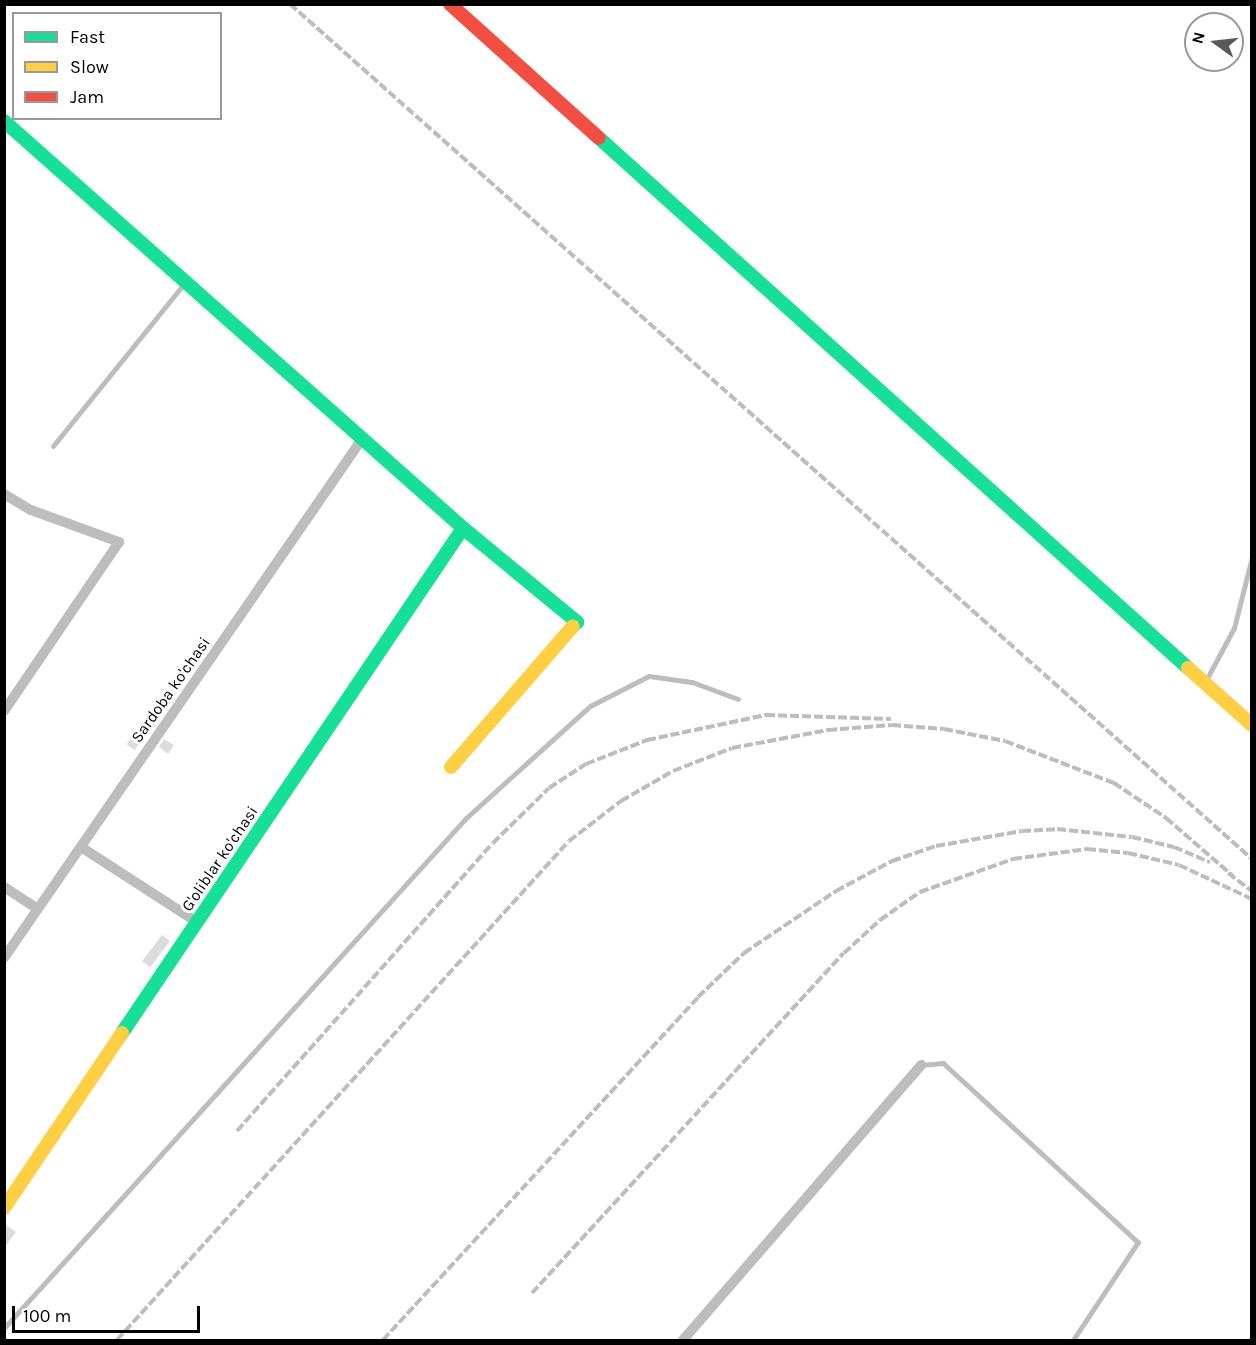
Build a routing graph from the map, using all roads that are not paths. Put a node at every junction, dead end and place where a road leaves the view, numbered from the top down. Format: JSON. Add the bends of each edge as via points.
{"nodes":[{"id":1,"x":450,"y":4,"type":"edge"},
{"id":2,"x":4,"y":122,"type":"edge"},
{"id":3,"x":187,"y":280,"type":"junction"},
{"id":4,"x":362,"y":440,"type":"junction"},
{"id":5,"x":53,"y":446,"type":"dead end"},
{"id":6,"x":4,"y":494,"type":"edge"},
{"id":7,"x":463,"y":528,"type":"junction"},
{"id":8,"x":1251,"y":557,"type":"edge"},
{"id":9,"x":1204,"y":683,"type":"junction"},
{"id":10,"x":738,"y":699,"type":"dead end"},
{"id":11,"x":4,"y":711,"type":"edge"},
{"id":12,"x":1251,"y":725,"type":"edge"},
{"id":13,"x":452,"y":767,"type":"dead end"},
{"id":14,"x":81,"y":847,"type":"junction"},
{"id":15,"x":4,"y":887,"type":"edge"},
{"id":16,"x":38,"y":909,"type":"junction"},
{"id":17,"x":197,"y":922,"type":"junction"},
{"id":18,"x":4,"y":958,"type":"edge"},
{"id":19,"x":921,"y":1065,"type":"joint"},
{"id":20,"x":4,"y":1208,"type":"edge"},
{"id":21,"x":4,"y":1328,"type":"edge"},
{"id":22,"x":683,"y":1341,"type":"edge"},
{"id":23,"x":1073,"y":1341,"type":"edge"}],
"edges":[{"from":1,"to":9,"type":"street"},
{"from":2,"to":3,"type":"street"},
{"from":3,"to":4,"type":"street"},
{"from":3,"to":5,"type":"lane"},
{"from":4,"to":7,"type":"street"},
{"from":4,"to":14,"type":"street","name":"Sardoba ko'chasi"},
{"from":6,"to":11,"type":"street","via":[[31,510],[119,542]]},
{"from":7,"to":13,"type":"street","via":[[577,622]]},
{"from":7,"to":17,"type":"street","name":"G'oliblar ko'chasi"},
{"from":8,"to":9,"type":"lane","via":[[1234,628]]},
{"from":9,"to":12,"type":"street"},
{"from":10,"to":21,"type":"lane","via":[[692,682],[649,675],[590,706],[466,818]]},
{"from":14,"to":16,"type":"street","name":"Sardoba ko'chasi"},
{"from":14,"to":17,"type":"street"},
{"from":15,"to":16,"type":"street"},
{"from":16,"to":18,"type":"street","name":"Sardoba ko'chasi"},
{"from":17,"to":20,"type":"street","name":"G'oliblar ko'chasi"},
{"from":19,"to":22,"type":"street"},
{"from":19,"to":23,"type":"lane","via":[[943,1063],[1138,1242]]}]}
